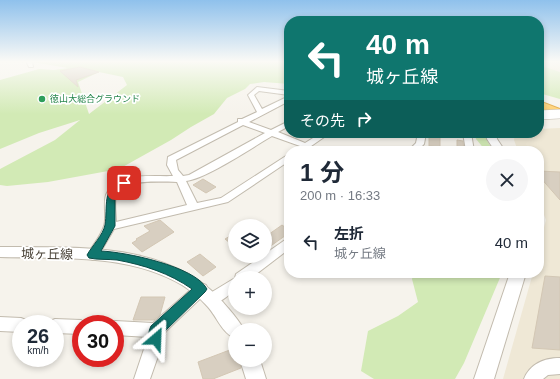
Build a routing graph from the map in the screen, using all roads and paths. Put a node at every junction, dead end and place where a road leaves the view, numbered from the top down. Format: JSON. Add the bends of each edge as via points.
{"nodes":[{"id":1,"x":284,"y":92,"type":"edge"},
{"id":2,"x":284,"y":101,"type":"edge"},
{"id":3,"x":544,"y":107,"type":"edge"},
{"id":4,"x":262,"y":112,"type":"junction"},
{"id":5,"x":544,"y":113,"type":"edge"},
{"id":6,"x":560,"y":113,"type":"edge"},
{"id":7,"x":544,"y":115,"type":"edge"},
{"id":8,"x":560,"y":119,"type":"edge"},
{"id":9,"x":241,"y":121,"type":"junction"},
{"id":10,"x":284,"y":126,"type":"edge"},
{"id":11,"x":272,"y":133,"type":"junction"},
{"id":12,"x":318,"y":138,"type":"edge"},
{"id":13,"x":296,"y":146,"type":"edge"},
{"id":14,"x":306,"y":146,"type":"edge"},
{"id":15,"x":284,"y":161,"type":"edge"},
{"id":16,"x":181,"y":179,"type":"junction"},
{"id":17,"x":194,"y":208,"type":"junction"},
{"id":18,"x":110,"y":226,"type":"junction"},
{"id":19,"x":284,"y":247,"type":"edge"},
{"id":20,"x":0,"y":252,"type":"edge"},
{"id":21,"x":93,"y":255,"type":"junction"},
{"id":22,"x":251,"y":271,"type":"edge"},
{"id":23,"x":516,"y":278,"type":"edge"},
{"id":24,"x":228,"y":285,"type":"edge"},
{"id":25,"x":206,"y":294,"type":"junction"},
{"id":26,"x":231,"y":323,"type":"edge"},
{"id":27,"x":0,"y":324,"type":"edge"},
{"id":28,"x":12,"y":325,"type":"edge"},
{"id":29,"x":124,"y":328,"type":"edge"},
{"id":30,"x":156,"y":330,"type":"junction"},
{"id":31,"x":560,"y":366,"type":"edge"},
{"id":32,"x":252,"y":367,"type":"edge"},
{"id":33,"x":142,"y":379,"type":"edge"},
{"id":34,"x":256,"y":379,"type":"edge"},
{"id":35,"x":484,"y":379,"type":"edge"},
{"id":36,"x":532,"y":379,"type":"edge"}],
"edges":[{"from":1,"to":4,"type":"street","via":[[257,89],[251,95]]},
{"from":2,"to":4,"type":"street"},
{"from":3,"to":6,"type":"highway"},
{"from":4,"to":9,"type":"street"},
{"from":5,"to":8,"type":"highway"},
{"from":6,"to":7,"type":"street","bridge":true},
{"from":9,"to":11,"type":"street"},
{"from":9,"to":16,"type":"street","via":[[171,159],[176,175]]},
{"from":10,"to":11,"type":"street"},
{"from":11,"to":13,"type":"street"},
{"from":11,"to":16,"type":"street","via":[[205,171],[191,178]]},
{"from":12,"to":14,"type":"street"},
{"from":15,"to":17,"type":"street","via":[[224,200]]},
{"from":16,"to":17,"type":"street"},
{"from":16,"to":18,"type":"street","via":[[143,179],[124,183],[116,188],[111,196]]},
{"from":17,"to":18,"type":"street"},
{"from":18,"to":21,"type":"street"},
{"from":19,"to":22,"type":"street"},
{"from":20,"to":21,"type":"street","name":"城ヶ丘線"},
{"from":21,"to":25,"type":"street","name":"城ヶ丘線","via":[[116,256],[161,266],[184,277]]},
{"from":23,"to":35,"type":"street"},
{"from":24,"to":25,"type":"street"},
{"from":25,"to":26,"type":"street","name":"城ヶ丘線"},
{"from":25,"to":30,"type":"street"},
{"from":27,"to":28,"type":"street"},
{"from":29,"to":30,"type":"street"},
{"from":30,"to":33,"type":"street","via":[[156,339]]},
{"from":31,"to":36,"type":"street","via":[[552,365],[535,373]]},
{"from":32,"to":34,"type":"street"}]}
